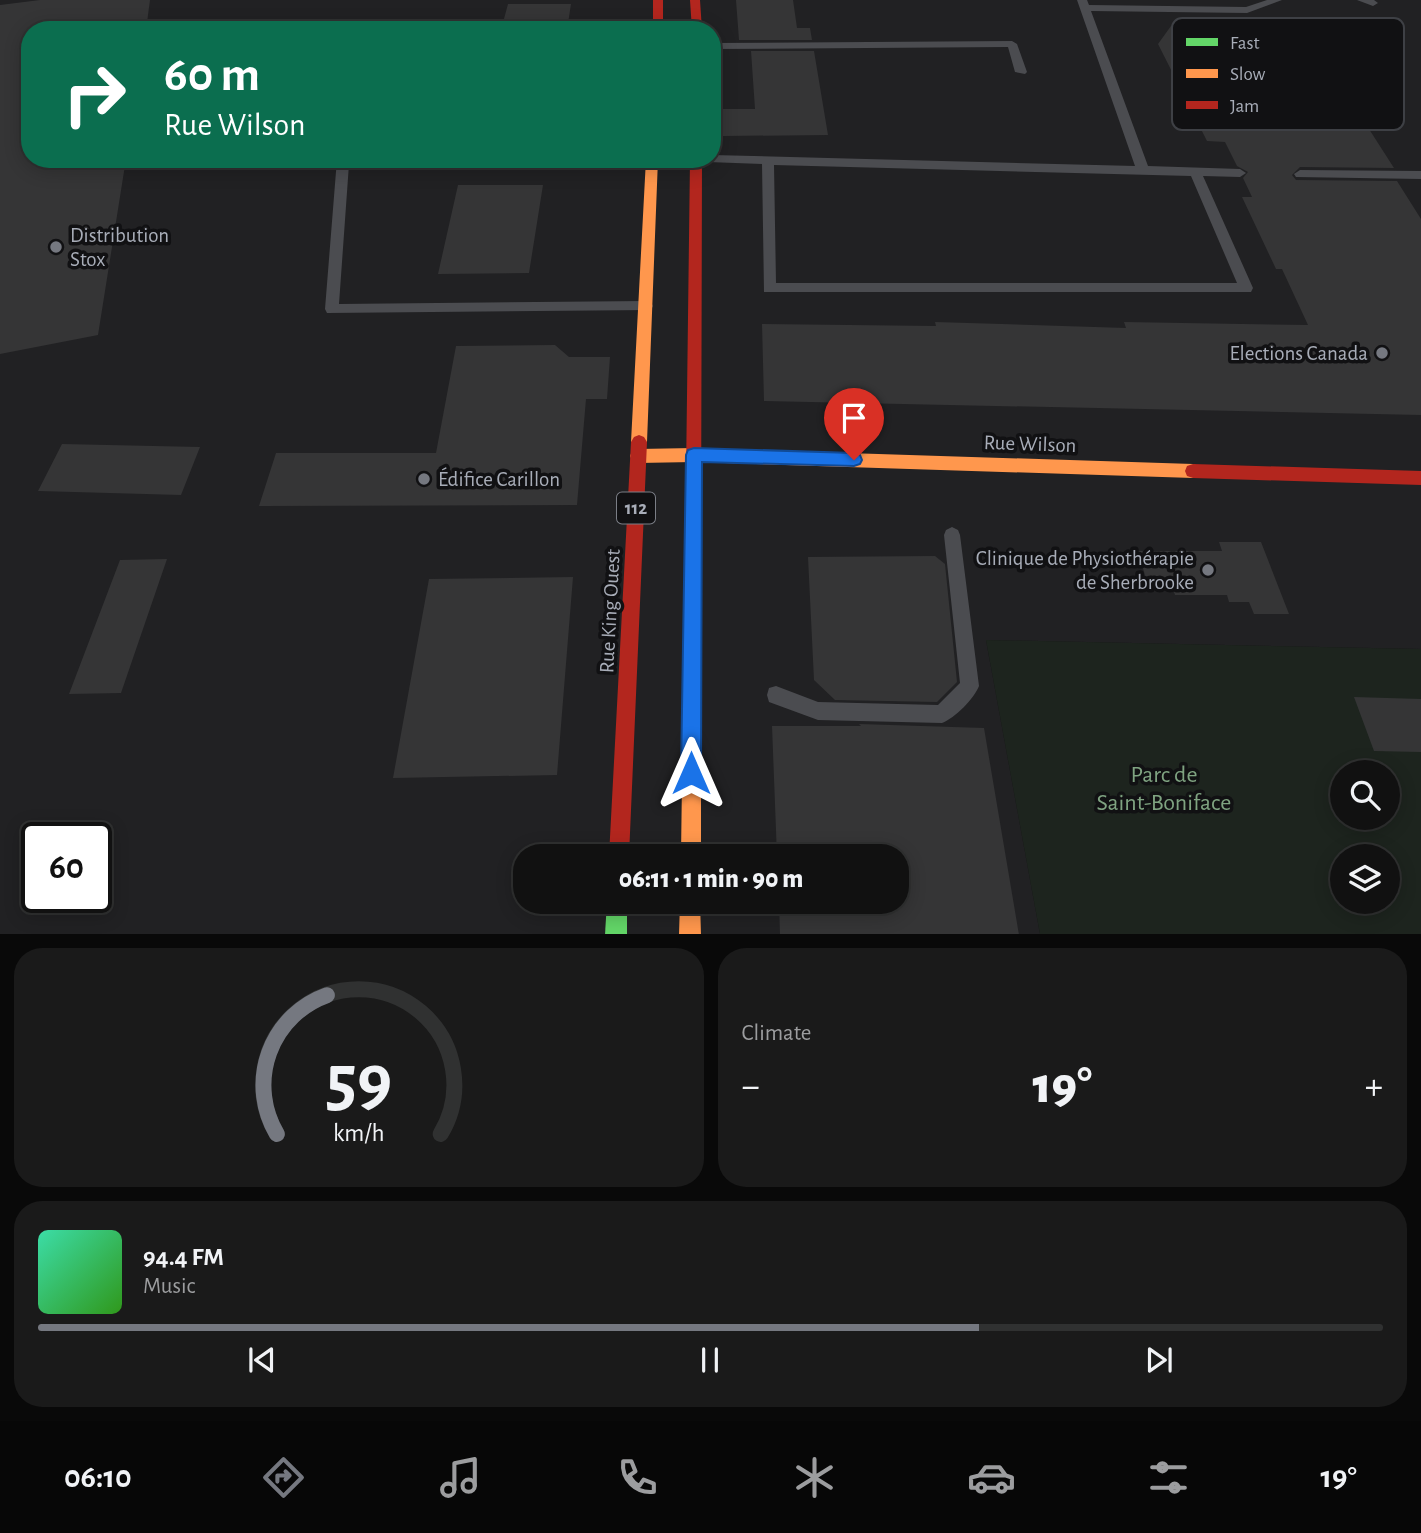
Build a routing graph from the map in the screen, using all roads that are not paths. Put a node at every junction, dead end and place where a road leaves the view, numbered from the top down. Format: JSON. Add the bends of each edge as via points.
{"nodes":[{"id":1,"x":658,"y":0,"type":"edge"},
{"id":2,"x":695,"y":0,"type":"edge"},
{"id":3,"x":1277,"y":0,"type":"edge"},
{"id":4,"x":1362,"y":0,"type":"edge"},
{"id":5,"x":1373,"y":3,"type":"dead end"},
{"id":6,"x":1083,"y":4,"type":"edge"},
{"id":7,"x":1203,"y":5,"type":"edge"},
{"id":8,"x":658,"y":21,"type":"edge"},
{"id":9,"x":696,"y":21,"type":"edge"},
{"id":10,"x":721,"y":46,"type":"edge"},
{"id":11,"x":1021,"y":72,"type":"dead end"},
{"id":12,"x":721,"y":159,"type":"edge"},
{"id":13,"x":768,"y":161,"type":"junction"},
{"id":14,"x":342,"y":168,"type":"edge"},
{"id":15,"x":652,"y":168,"type":"edge"},
{"id":16,"x":696,"y":168,"type":"edge"},
{"id":17,"x":1143,"y":170,"type":"junction"},
{"id":18,"x":1195,"y":172,"type":"junction"},
{"id":19,"x":1240,"y":173,"type":"dead end"},
{"id":20,"x":1300,"y":174,"type":"dead end"},
{"id":21,"x":1421,"y":175,"type":"edge"},
{"id":22,"x":646,"y":306,"type":"junction"},
{"id":23,"x":694,"y":455,"type":"junction"},
{"id":24,"x":638,"y":456,"type":"junction"},
{"id":25,"x":1421,"y":478,"type":"edge"},
{"id":26,"x":952,"y":535,"type":"dead end"},
{"id":27,"x":776,"y":695,"type":"dead end"},
{"id":28,"x":620,"y":844,"type":"edge"},
{"id":29,"x":691,"y":844,"type":"edge"},
{"id":30,"x":617,"y":914,"type":"edge"},
{"id":31,"x":690,"y":914,"type":"edge"},
{"id":32,"x":616,"y":934,"type":"edge"},
{"id":33,"x":690,"y":934,"type":"edge"}],
"edges":[{"from":1,"to":8,"type":"main road"},
{"from":2,"to":9,"type":"main road"},
{"from":3,"to":7,"type":"lane","via":[[1247,10]]},
{"from":4,"to":5,"type":"lane"},
{"from":6,"to":7,"type":"lane"},
{"from":6,"to":17,"type":"lane"},
{"from":10,"to":11,"type":"lane","via":[[1012,44]]},
{"from":12,"to":13,"type":"lane"},
{"from":13,"to":17,"type":"lane"},
{"from":13,"to":18,"type":"lane","via":[[769,288],[1246,288]]},
{"from":14,"to":22,"type":"lane","via":[[332,309]]},
{"from":15,"to":22,"type":"main road","name":"Rue King Ouest","number":"112"},
{"from":16,"to":23,"type":"main road"},
{"from":17,"to":18,"type":"lane"},
{"from":18,"to":19,"type":"lane"},
{"from":20,"to":21,"type":"lane"},
{"from":22,"to":24,"type":"main road","name":"Rue King Ouest","number":"112"},
{"from":23,"to":24,"type":"main road","name":"Rue Wilson"},
{"from":23,"to":25,"type":"main road","name":"Rue Wilson"},
{"from":23,"to":29,"type":"main road"},
{"from":24,"to":28,"type":"main road","name":"Rue King Ouest","number":"112"},
{"from":26,"to":27,"type":"lane","via":[[970,687],[942,714],[818,711]]},
{"from":30,"to":32,"type":"main road"},
{"from":31,"to":33,"type":"main road"}]}
